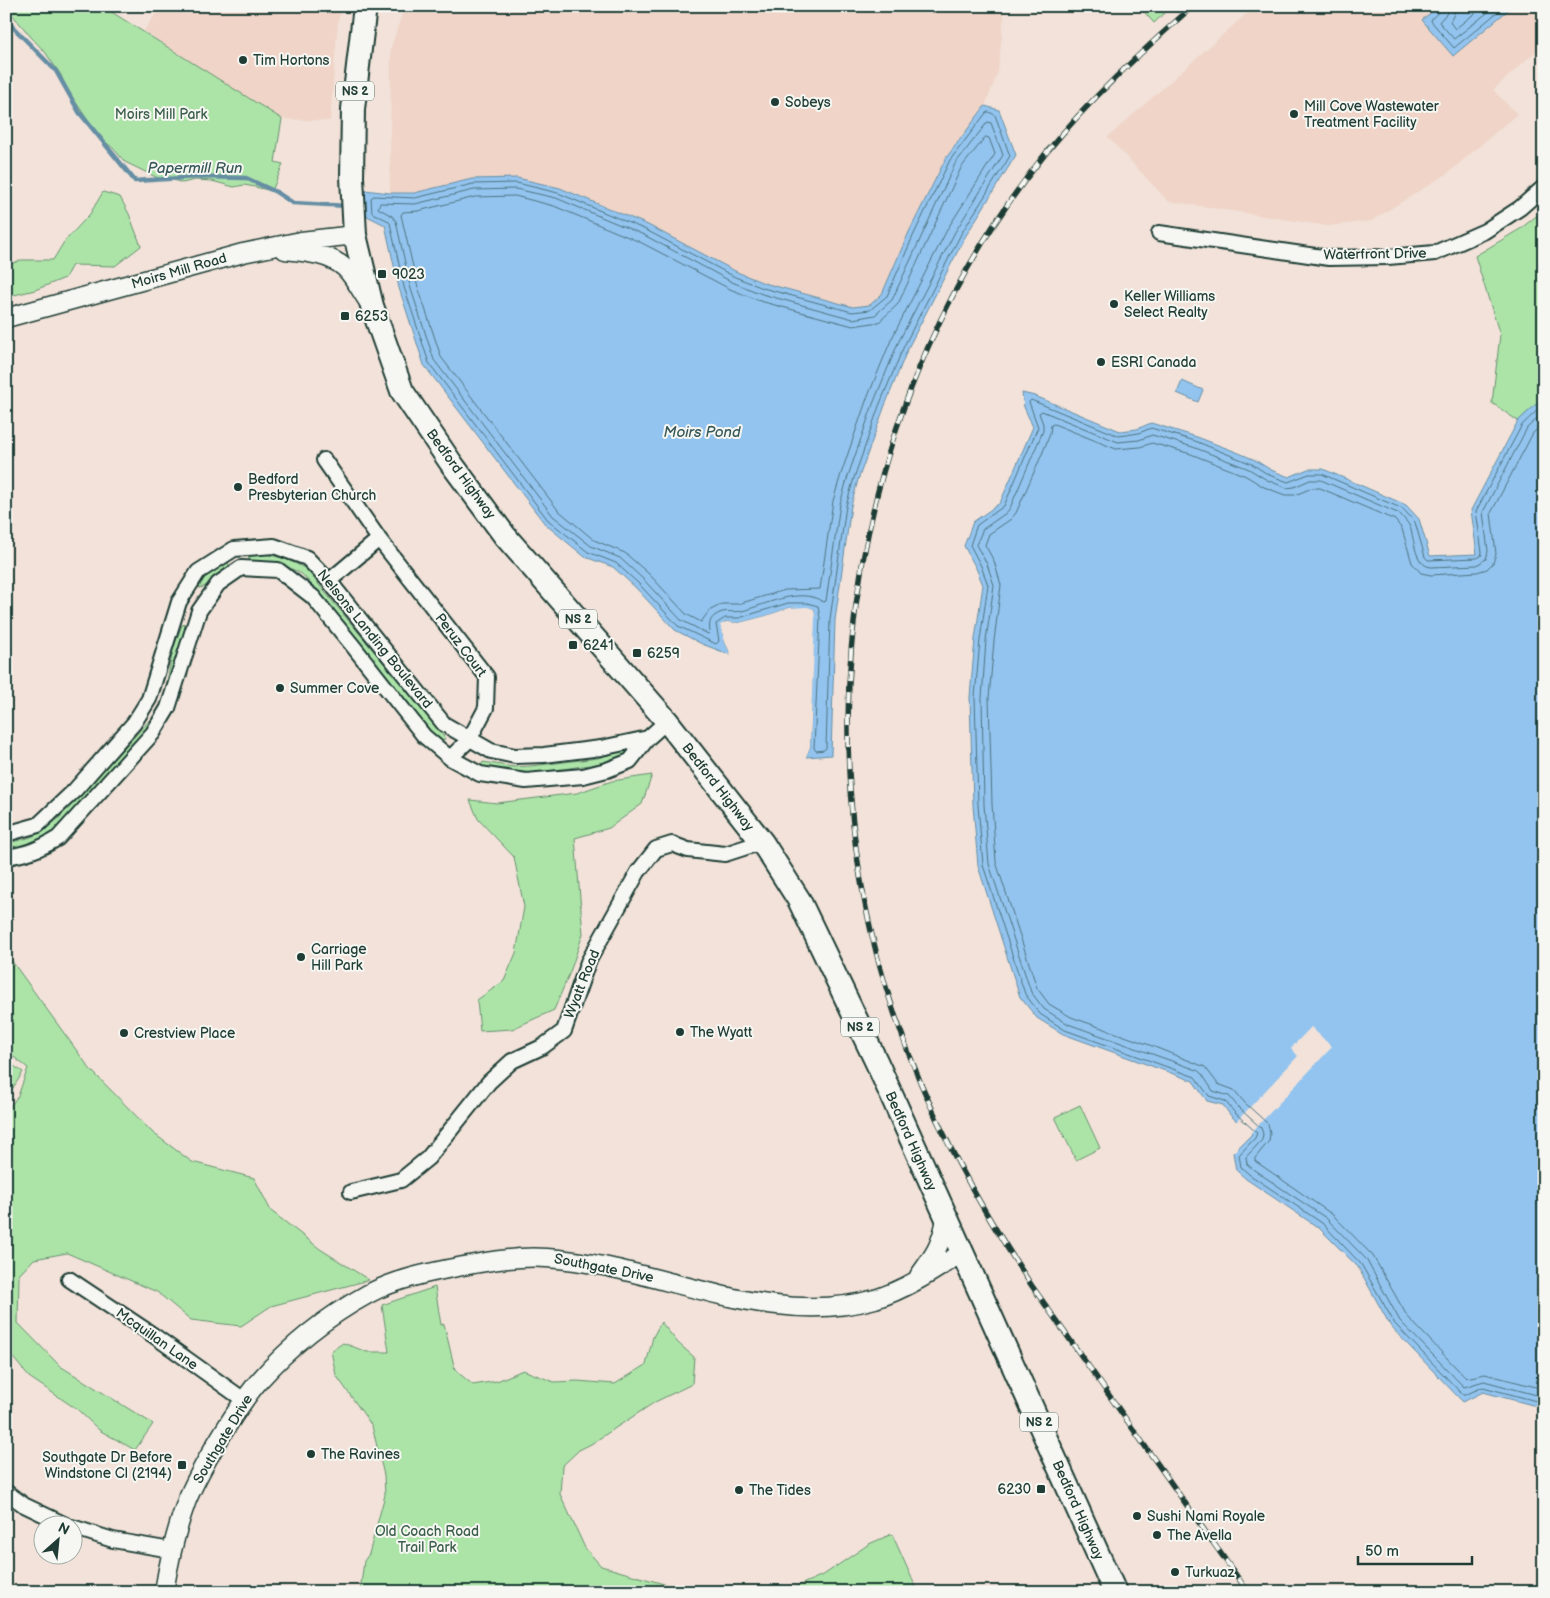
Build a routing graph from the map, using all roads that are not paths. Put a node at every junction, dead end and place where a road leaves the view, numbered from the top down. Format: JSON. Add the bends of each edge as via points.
{"nodes":[{"id":1,"x":365,"y":6,"type":"edge"},
{"id":2,"x":1544,"y":187,"type":"edge"},
{"id":3,"x":355,"y":227,"type":"junction"},
{"id":4,"x":1159,"y":233,"type":"dead end"},
{"id":5,"x":265,"y":248,"type":"junction"},
{"id":6,"x":372,"y":306,"type":"junction"},
{"id":7,"x":6,"y":318,"type":"edge"},
{"id":8,"x":324,"y":460,"type":"dead end"},
{"id":9,"x":379,"y":539,"type":"junction"},
{"id":10,"x":329,"y":581,"type":"junction"},
{"id":11,"x":667,"y":721,"type":"junction"},
{"id":12,"x":648,"y":738,"type":"junction"},
{"id":13,"x":469,"y":740,"type":"junction"},
{"id":14,"x":450,"y":758,"type":"junction"},
{"id":15,"x":6,"y":834,"type":"edge"},
{"id":16,"x":762,"y":842,"type":"junction"},
{"id":17,"x":6,"y":857,"type":"edge"},
{"id":18,"x":352,"y":1192,"type":"dead end"},
{"id":19,"x":946,"y":1218,"type":"junction"},
{"id":20,"x":963,"y":1252,"type":"junction"},
{"id":21,"x":69,"y":1279,"type":"dead end"},
{"id":22,"x":912,"y":1284,"type":"junction"},
{"id":23,"x":244,"y":1400,"type":"junction"},
{"id":24,"x":6,"y":1492,"type":"edge"},
{"id":25,"x":47,"y":1516,"type":"edge"},
{"id":26,"x":82,"y":1530,"type":"edge"},
{"id":27,"x":171,"y":1550,"type":"junction"},
{"id":28,"x":164,"y":1592,"type":"edge"},
{"id":29,"x":1115,"y":1592,"type":"edge"}],
"edges":[{"from":1,"to":3,"type":"main road","name":"Bedford Highway","number":"NS 2","via":[[353,110]]},
{"from":2,"to":4,"type":"street","name":"Waterfront Drive","via":[[1485,231],[1435,253],[1329,258]]},
{"from":3,"to":5,"type":"street","name":"Moirs Mill Road"},
{"from":3,"to":6,"type":"main road","name":"Bedford Highway","number":"NS 2"},
{"from":5,"to":6,"type":"street","via":[[328,258],[345,268]]},
{"from":5,"to":7,"type":"street","name":"Moirs Mill Road"},
{"from":6,"to":11,"type":"main road","name":"Bedford Highway","number":"NS 2","via":[[402,391],[451,463],[505,536]]},
{"from":8,"to":9,"type":"street","name":"Peruz Court"},
{"from":9,"to":10,"type":"street"},
{"from":9,"to":13,"type":"street","name":"Peruz Court","via":[[487,677],[486,708]]},
{"from":10,"to":13,"type":"street","name":"Nelsons Landing Boulevard","via":[[444,724]]},
{"from":10,"to":15,"type":"street","name":"Nelsons Landing Boulevard","via":[[307,558],[274,546],[234,548],[198,572],[179,602],[149,699],[134,723],[38,825]]},
{"from":11,"to":12,"type":"street","name":"Nelsons Landing Boulevard"},
{"from":11,"to":16,"type":"main road","name":"Bedford Highway","number":"NS 2"},
{"from":12,"to":13,"type":"street","name":"Nelsons Landing Boulevard","via":[[602,748],[515,756],[491,752]]},
{"from":12,"to":14,"type":"street","name":"Nelsons Landing Boulevard","via":[[630,760],[583,776],[526,780],[480,774]]},
{"from":13,"to":14,"type":"street","name":"Peruz Court"},
{"from":14,"to":17,"type":"street","name":"Nelsons Landing Boulevard","via":[[424,736],[313,598],[278,570],[241,568],[218,584],[199,610],[168,708],[153,733],[58,838],[40,849]]},
{"from":16,"to":18,"type":"street","name":"Wyatt Road","via":[[724,854],[688,850],[672,844],[656,849],[638,872],[588,962],[564,1031],[542,1047],[512,1061],[489,1082],[428,1158],[401,1180]]},
{"from":16,"to":19,"type":"main road","name":"Bedford Highway","number":"NS 2","via":[[799,900],[877,1062]]},
{"from":19,"to":20,"type":"main road","name":"Bedford Highway","number":"NS 2"},
{"from":19,"to":22,"type":"street","via":[[942,1239],[934,1256]]},
{"from":20,"to":22,"type":"street","name":"Southgate Drive"},
{"from":20,"to":29,"type":"main road","name":"Bedford Highway","number":"NS 2"},
{"from":21,"to":23,"type":"street","name":"Mcquillan Lane"},
{"from":22,"to":23,"type":"street","name":"Southgate Drive","via":[[876,1298],[839,1307],[798,1308],[732,1298],[597,1265],[546,1258],[494,1261],[438,1270],[368,1294],[320,1325],[258,1382]]},
{"from":23,"to":27,"type":"street","name":"Southgate Drive","via":[[188,1499]]},
{"from":24,"to":25,"type":"street"},
{"from":26,"to":27,"type":"street","via":[[113,1540]]},
{"from":27,"to":28,"type":"street","name":"Southgate Drive"}]}
